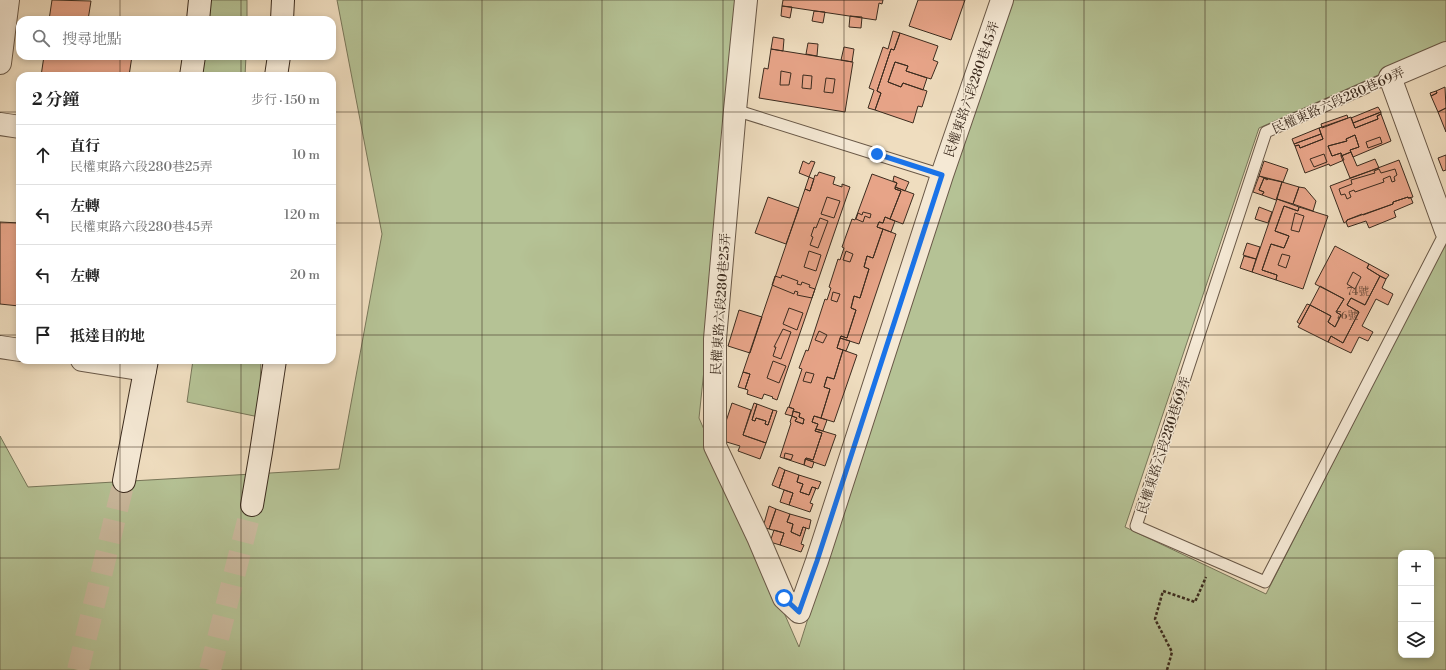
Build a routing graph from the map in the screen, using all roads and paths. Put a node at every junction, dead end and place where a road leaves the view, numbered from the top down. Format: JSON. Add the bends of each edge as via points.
{"nodes":[{"id":1,"x":8,"y":0,"type":"edge"},
{"id":2,"x":200,"y":0,"type":"edge"},
{"id":3,"x":283,"y":0,"type":"edge"},
{"id":4,"x":746,"y":0,"type":"edge"},
{"id":5,"x":1002,"y":0,"type":"edge"},
{"id":6,"x":198,"y":16,"type":"edge"},
{"id":7,"x":282,"y":16,"type":"edge"},
{"id":8,"x":1446,"y":53,"type":"edge"},
{"id":9,"x":278,"y":60,"type":"edge"},
{"id":10,"x":283,"y":60,"type":"edge"},
{"id":11,"x":0,"y":63,"type":"edge"},
{"id":12,"x":276,"y":72,"type":"edge"},
{"id":13,"x":284,"y":72,"type":"edge"},
{"id":14,"x":1390,"y":77,"type":"junction"},
{"id":15,"x":735,"y":110,"type":"junction"},
{"id":16,"x":0,"y":124,"type":"edge"},
{"id":17,"x":16,"y":126,"type":"edge"},
{"id":18,"x":942,"y":175,"type":"junction"},
{"id":19,"x":1446,"y":231,"type":"edge"},
{"id":20,"x":0,"y":347,"type":"edge"},
{"id":21,"x":16,"y":349,"type":"edge"},
{"id":22,"x":133,"y":364,"type":"edge"},
{"id":23,"x":263,"y":364,"type":"edge"},
{"id":24,"x":275,"y":364,"type":"edge"},
{"id":25,"x":146,"y":365,"type":"edge"},
{"id":26,"x":270,"y":401,"type":"junction"},
{"id":27,"x":124,"y":481,"type":"tunnel mouth"},
{"id":28,"x":252,"y":506,"type":"tunnel mouth"},
{"id":29,"x":1214,"y":560,"type":"junction"},
{"id":30,"x":799,"y":612,"type":"joint"},
{"id":31,"x":1167,"y":670,"type":"edge"}],
"edges":[{"from":1,"to":11,"type":"street"},
{"from":2,"to":6,"type":"street"},
{"from":3,"to":7,"type":"street"},
{"from":4,"to":15,"type":"street","name":"民權東路六段280巷25弄"},
{"from":5,"to":18,"type":"street","name":"民權東路六段280巷45弄"},
{"from":8,"to":14,"type":"street","name":"民權東路六段280巷69弄"},
{"from":9,"to":12,"type":"street"},
{"from":10,"to":13,"type":"street"},
{"from":14,"to":19,"type":"street"},
{"from":14,"to":29,"type":"lane","name":"民權東路六段280巷69弄","via":[[1266,132],[1136,526]]},
{"from":15,"to":18,"type":"lane"},
{"from":15,"to":30,"type":"street","name":"民權東路六段280巷25弄","via":[[715,339],[715,446],[784,598]]},
{"from":16,"to":17,"type":"street"},
{"from":18,"to":30,"type":"street","name":"民權東路六段280巷45弄"},
{"from":19,"to":29,"type":"lane","name":"民權東路六段280巷69弄","via":[[1265,582]]},
{"from":20,"to":21,"type":"street"},
{"from":22,"to":25,"type":"street"},
{"from":23,"to":26,"type":"street","via":[[262,379]]},
{"from":24,"to":26,"type":"street"},
{"from":25,"to":27,"type":"street"},
{"from":26,"to":28,"type":"street"},
{"from":29,"to":31,"type":"path","via":[[1195,602],[1163,591],[1155,619],[1172,652]]}]}
